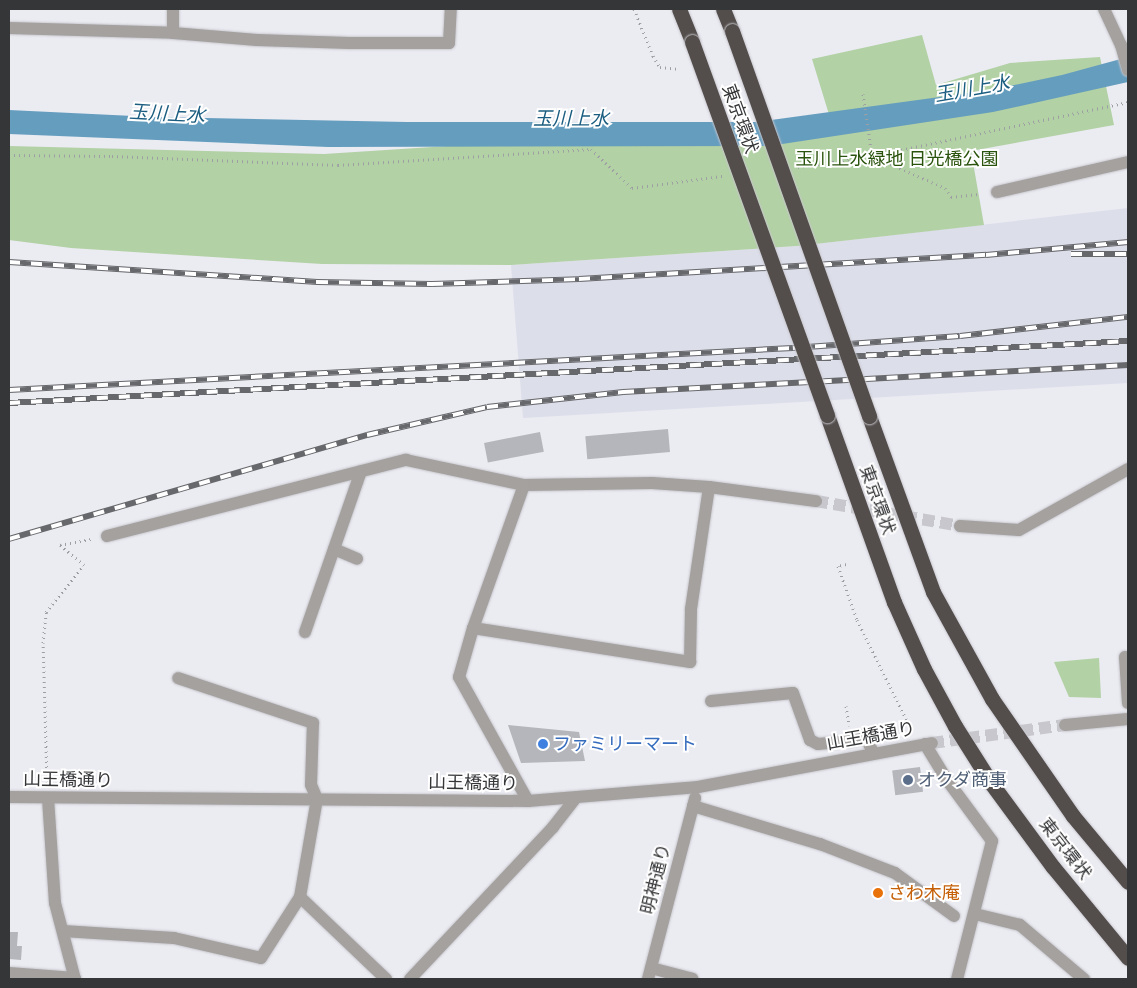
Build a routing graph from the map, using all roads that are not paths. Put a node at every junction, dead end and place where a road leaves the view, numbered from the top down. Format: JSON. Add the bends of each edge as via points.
{"nodes":[{"id":1,"x":173,"y":9,"type":"edge"},
{"id":2,"x":451,"y":9,"type":"edge"},
{"id":3,"x":679,"y":9,"type":"edge"},
{"id":4,"x":723,"y":9,"type":"edge"},
{"id":5,"x":1104,"y":9,"type":"edge"},
{"id":6,"x":9,"y":28,"type":"edge"},
{"id":7,"x":173,"y":33,"type":"junction"},
{"id":8,"x":1124,"y":44,"type":"edge"},
{"id":9,"x":1127,"y":65,"type":"edge"},
{"id":10,"x":1128,"y":162,"type":"edge"},
{"id":11,"x":997,"y":192,"type":"road end"},
{"id":12,"x":1128,"y":469,"type":"edge"},
{"id":13,"x":361,"y":471,"type":"junction"},
{"id":14,"x":524,"y":486,"type":"junction"},
{"id":15,"x":709,"y":487,"type":"junction"},
{"id":16,"x":816,"y":501,"type":"tunnel mouth"},
{"id":17,"x":960,"y":526,"type":"tunnel mouth"},
{"id":18,"x":107,"y":536,"type":"road end"},
{"id":19,"x":334,"y":549,"type":"junction"},
{"id":20,"x":357,"y":559,"type":"dead end"},
{"id":21,"x":473,"y":628,"type":"junction"},
{"id":22,"x":305,"y":632,"type":"dead end"},
{"id":23,"x":1125,"y":657,"type":"dead end"},
{"id":24,"x":178,"y":678,"type":"dead end"},
{"id":25,"x":711,"y":701,"type":"dead end"},
{"id":26,"x":1128,"y":703,"type":"edge"},
{"id":27,"x":1128,"y":719,"type":"edge"},
{"id":28,"x":1065,"y":725,"type":"tunnel mouth"},
{"id":29,"x":873,"y":753,"type":"junction"},
{"id":30,"x":698,"y":787,"type":"junction"},
{"id":31,"x":9,"y":797,"type":"edge"},
{"id":32,"x":48,"y":798,"type":"junction"},
{"id":33,"x":576,"y":798,"type":"junction"},
{"id":34,"x":317,"y":799,"type":"junction"},
{"id":35,"x":528,"y":801,"type":"junction"},
{"id":36,"x":693,"y":806,"type":"junction"},
{"id":37,"x":1128,"y":882,"type":"edge"},
{"id":38,"x":300,"y":897,"type":"junction"},
{"id":39,"x":975,"y":914,"type":"junction"},
{"id":40,"x":954,"y":916,"type":"dead end"},
{"id":41,"x":63,"y":931,"type":"junction"},
{"id":42,"x":1128,"y":958,"type":"edge"},
{"id":43,"x":9,"y":973,"type":"edge"},
{"id":44,"x":650,"y":974,"type":"edge"},
{"id":45,"x":75,"y":978,"type":"edge"},
{"id":46,"x":386,"y":979,"type":"edge"},
{"id":47,"x":410,"y":979,"type":"edge"},
{"id":48,"x":692,"y":979,"type":"edge"},
{"id":49,"x":957,"y":979,"type":"edge"},
{"id":50,"x":1084,"y":979,"type":"edge"}],
"edges":[{"from":1,"to":7,"type":"street"},
{"from":2,"to":7,"type":"street","via":[[449,42],[275,41]]},
{"from":3,"to":42,"type":"highway","name":"東京環状","bridge":true,"via":[[894,602],[924,669],[991,783]]},
{"from":4,"to":37,"type":"highway","name":"東京環状","bridge":true,"via":[[933,592],[992,699],[1073,816]]},
{"from":5,"to":8,"type":"street"},
{"from":6,"to":7,"type":"street"},
{"from":8,"to":9,"type":"street"},
{"from":10,"to":11,"type":"street"},
{"from":12,"to":17,"type":"street","via":[[1020,530]]},
{"from":13,"to":14,"type":"street","via":[[406,460]]},
{"from":13,"to":18,"type":"street"},
{"from":13,"to":19,"type":"street"},
{"from":14,"to":15,"type":"street","via":[[652,483]]},
{"from":14,"to":21,"type":"street"},
{"from":15,"to":16,"type":"street"},
{"from":15,"to":21,"type":"street","via":[[691,609],[690,662]]},
{"from":19,"to":20,"type":"street"},
{"from":19,"to":22,"type":"street"},
{"from":21,"to":35,"type":"street","via":[[459,677]]},
{"from":23,"to":26,"type":"street"},
{"from":24,"to":34,"type":"street","via":[[314,722],[311,785]]},
{"from":25,"to":29,"type":"street","via":[[793,693],[810,740],[818,744],[866,737]]},
{"from":27,"to":28,"type":"street"},
{"from":29,"to":30,"type":"street","name":"山王橋通り"},
{"from":29,"to":39,"type":"street","name":"山王橋通り","via":[[925,744],[946,780],[992,842]]},
{"from":30,"to":33,"type":"street","name":"山王橋通り"},
{"from":30,"to":36,"type":"street","name":"明神通り"},
{"from":31,"to":32,"type":"street","name":"山王橋通り"},
{"from":32,"to":34,"type":"street","name":"山王橋通り"},
{"from":32,"to":41,"type":"street","via":[[55,903]]},
{"from":33,"to":35,"type":"street","name":"山王橋通り"},
{"from":33,"to":47,"type":"street","via":[[553,827]]},
{"from":34,"to":35,"type":"street","name":"山王橋通り"},
{"from":34,"to":38,"type":"street"},
{"from":36,"to":40,"type":"street","via":[[820,844],[895,874]]},
{"from":36,"to":44,"type":"street","name":"明神通り"},
{"from":38,"to":41,"type":"street","via":[[260,958],[174,938]]},
{"from":38,"to":46,"type":"street"},
{"from":39,"to":49,"type":"street"},
{"from":39,"to":50,"type":"street","via":[[1020,925]]},
{"from":41,"to":45,"type":"street"},
{"from":43,"to":45,"type":"street"},
{"from":44,"to":48,"type":"street"}]}
